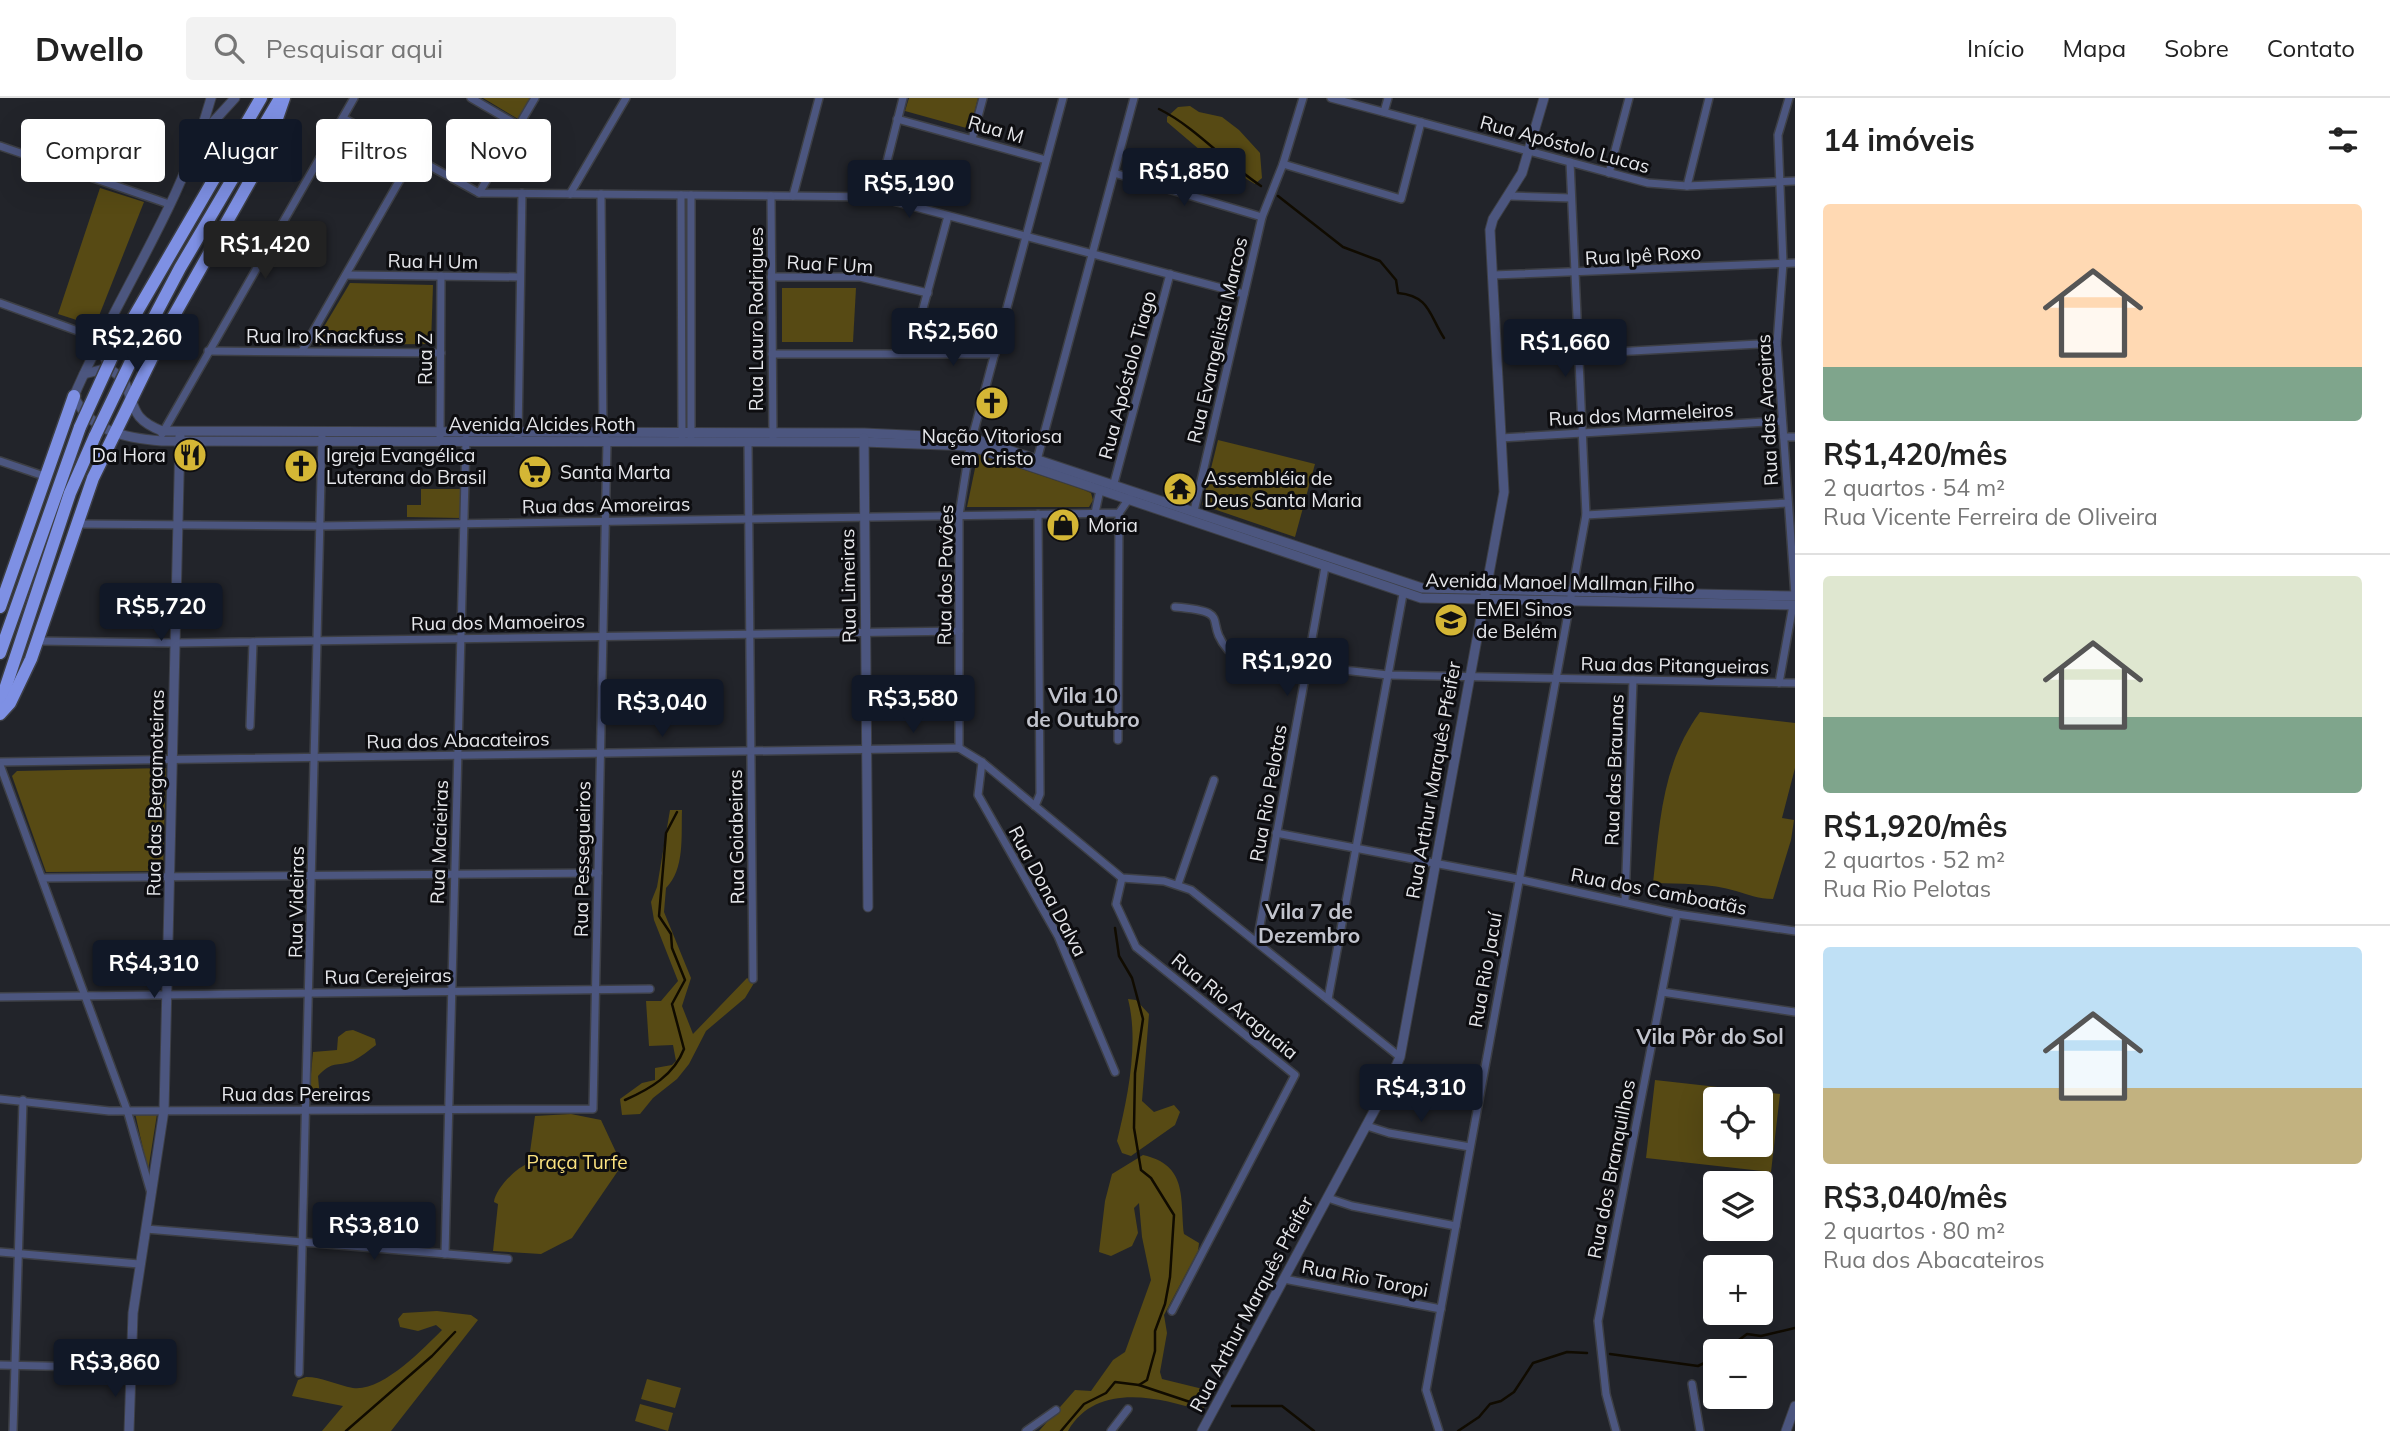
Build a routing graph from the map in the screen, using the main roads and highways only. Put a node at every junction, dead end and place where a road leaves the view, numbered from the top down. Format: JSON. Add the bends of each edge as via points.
{"nodes":[{"id":1,"x":261,"y":98,"type":"edge"},
{"id":2,"x":282,"y":98,"type":"edge"},
{"id":3,"x":74,"y":396,"type":"road end"},
{"id":4,"x":0,"y":607,"type":"edge"},
{"id":5,"x":0,"y":653,"type":"edge"},
{"id":6,"x":0,"y":704,"type":"edge"},
{"id":7,"x":0,"y":714,"type":"edge"}],
"edges":[{"from":1,"to":5,"type":"highway","bridge":true,"via":[[117,346],[80,426]]},
{"from":2,"to":6,"type":"highway","bridge":true,"via":[[180,268],[95,436],[70,493]]},
{"from":2,"to":7,"type":"highway","via":[[264,156],[163,335],[93,478],[38,640],[10,703]]},
{"from":3,"to":4,"type":"highway"}]}
